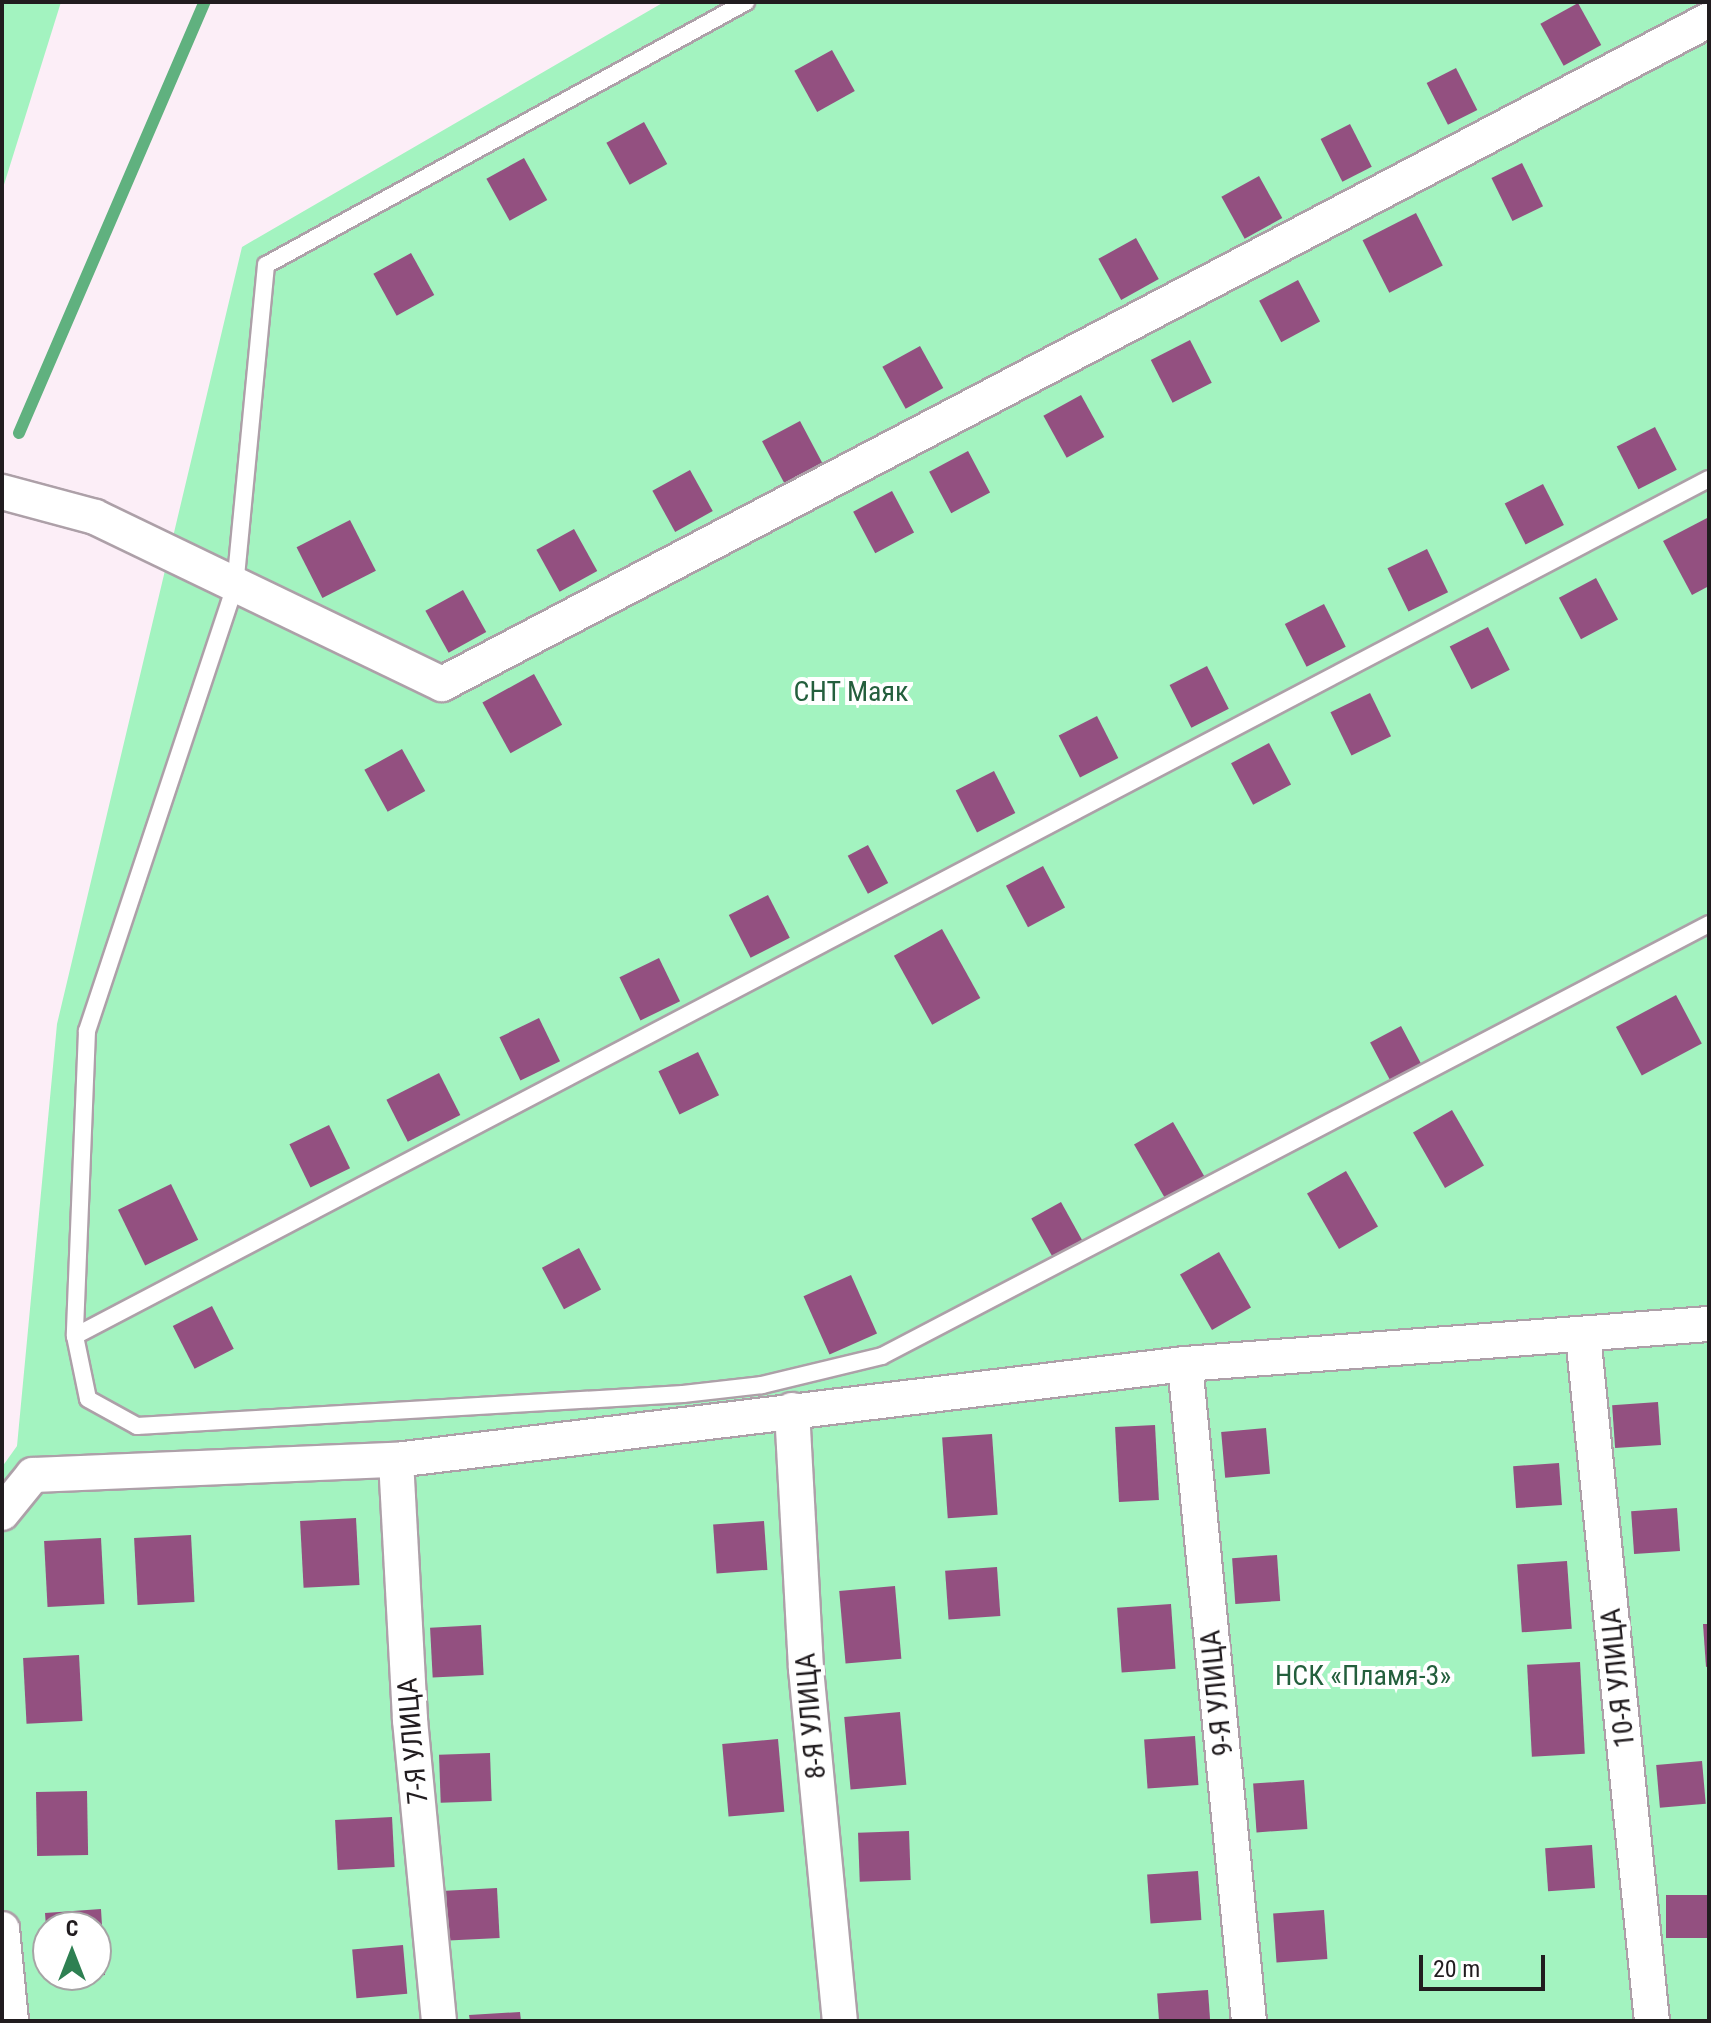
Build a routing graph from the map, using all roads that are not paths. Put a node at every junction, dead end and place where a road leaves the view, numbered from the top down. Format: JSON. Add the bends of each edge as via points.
{"nodes":[{"id":1,"x":746,"y":2,"type":"edge"},
{"id":2,"x":1709,"y":20,"type":"edge"},
{"id":3,"x":1709,"y":479,"type":"edge"},
{"id":4,"x":2,"y":492,"type":"edge"},
{"id":5,"x":235,"y":586,"type":"junction"},
{"id":6,"x":1709,"y":924,"type":"edge"},
{"id":7,"x":1709,"y":1324,"type":"edge"},
{"id":8,"x":1583,"y":1335,"type":"junction"},
{"id":9,"x":75,"y":1336,"type":"junction"},
{"id":10,"x":1185,"y":1364,"type":"junction"},
{"id":11,"x":792,"y":1410,"type":"junction"},
{"id":12,"x":396,"y":1460,"type":"junction"},
{"id":13,"x":2,"y":1513,"type":"edge"},
{"id":14,"x":2,"y":1929,"type":"edge"},
{"id":15,"x":11,"y":2021,"type":"edge"},
{"id":16,"x":439,"y":2021,"type":"edge"},
{"id":17,"x":840,"y":2021,"type":"edge"},
{"id":18,"x":1249,"y":2021,"type":"edge"},
{"id":19,"x":1652,"y":2021,"type":"edge"}],
"edges":[{"from":1,"to":5,"type":"lane","via":[[266,265]]},
{"from":2,"to":5,"type":"street","via":[[442,684]]},
{"from":3,"to":9,"type":"lane"},
{"from":4,"to":5,"type":"street","via":[[95,517]]},
{"from":5,"to":9,"type":"lane","via":[[87,1031]]},
{"from":6,"to":9,"type":"lane","via":[[882,1356],[762,1385],[683,1394],[137,1426],[88,1399]]},
{"from":7,"to":8,"type":"street"},
{"from":8,"to":10,"type":"street"},
{"from":8,"to":19,"type":"street","name":"10-Я УЛИЦА"},
{"from":10,"to":11,"type":"street"},
{"from":10,"to":18,"type":"street","name":"9-Я УЛИЦА"},
{"from":11,"to":12,"type":"street"},
{"from":11,"to":17,"type":"street","name":"8-Я УЛИЦА","via":[[806,1669]]},
{"from":12,"to":13,"type":"street","via":[[33,1475]]},
{"from":12,"to":16,"type":"street","name":"7-Я УЛИЦА","via":[[410,1720]]},
{"from":14,"to":15,"type":"street"}]}
